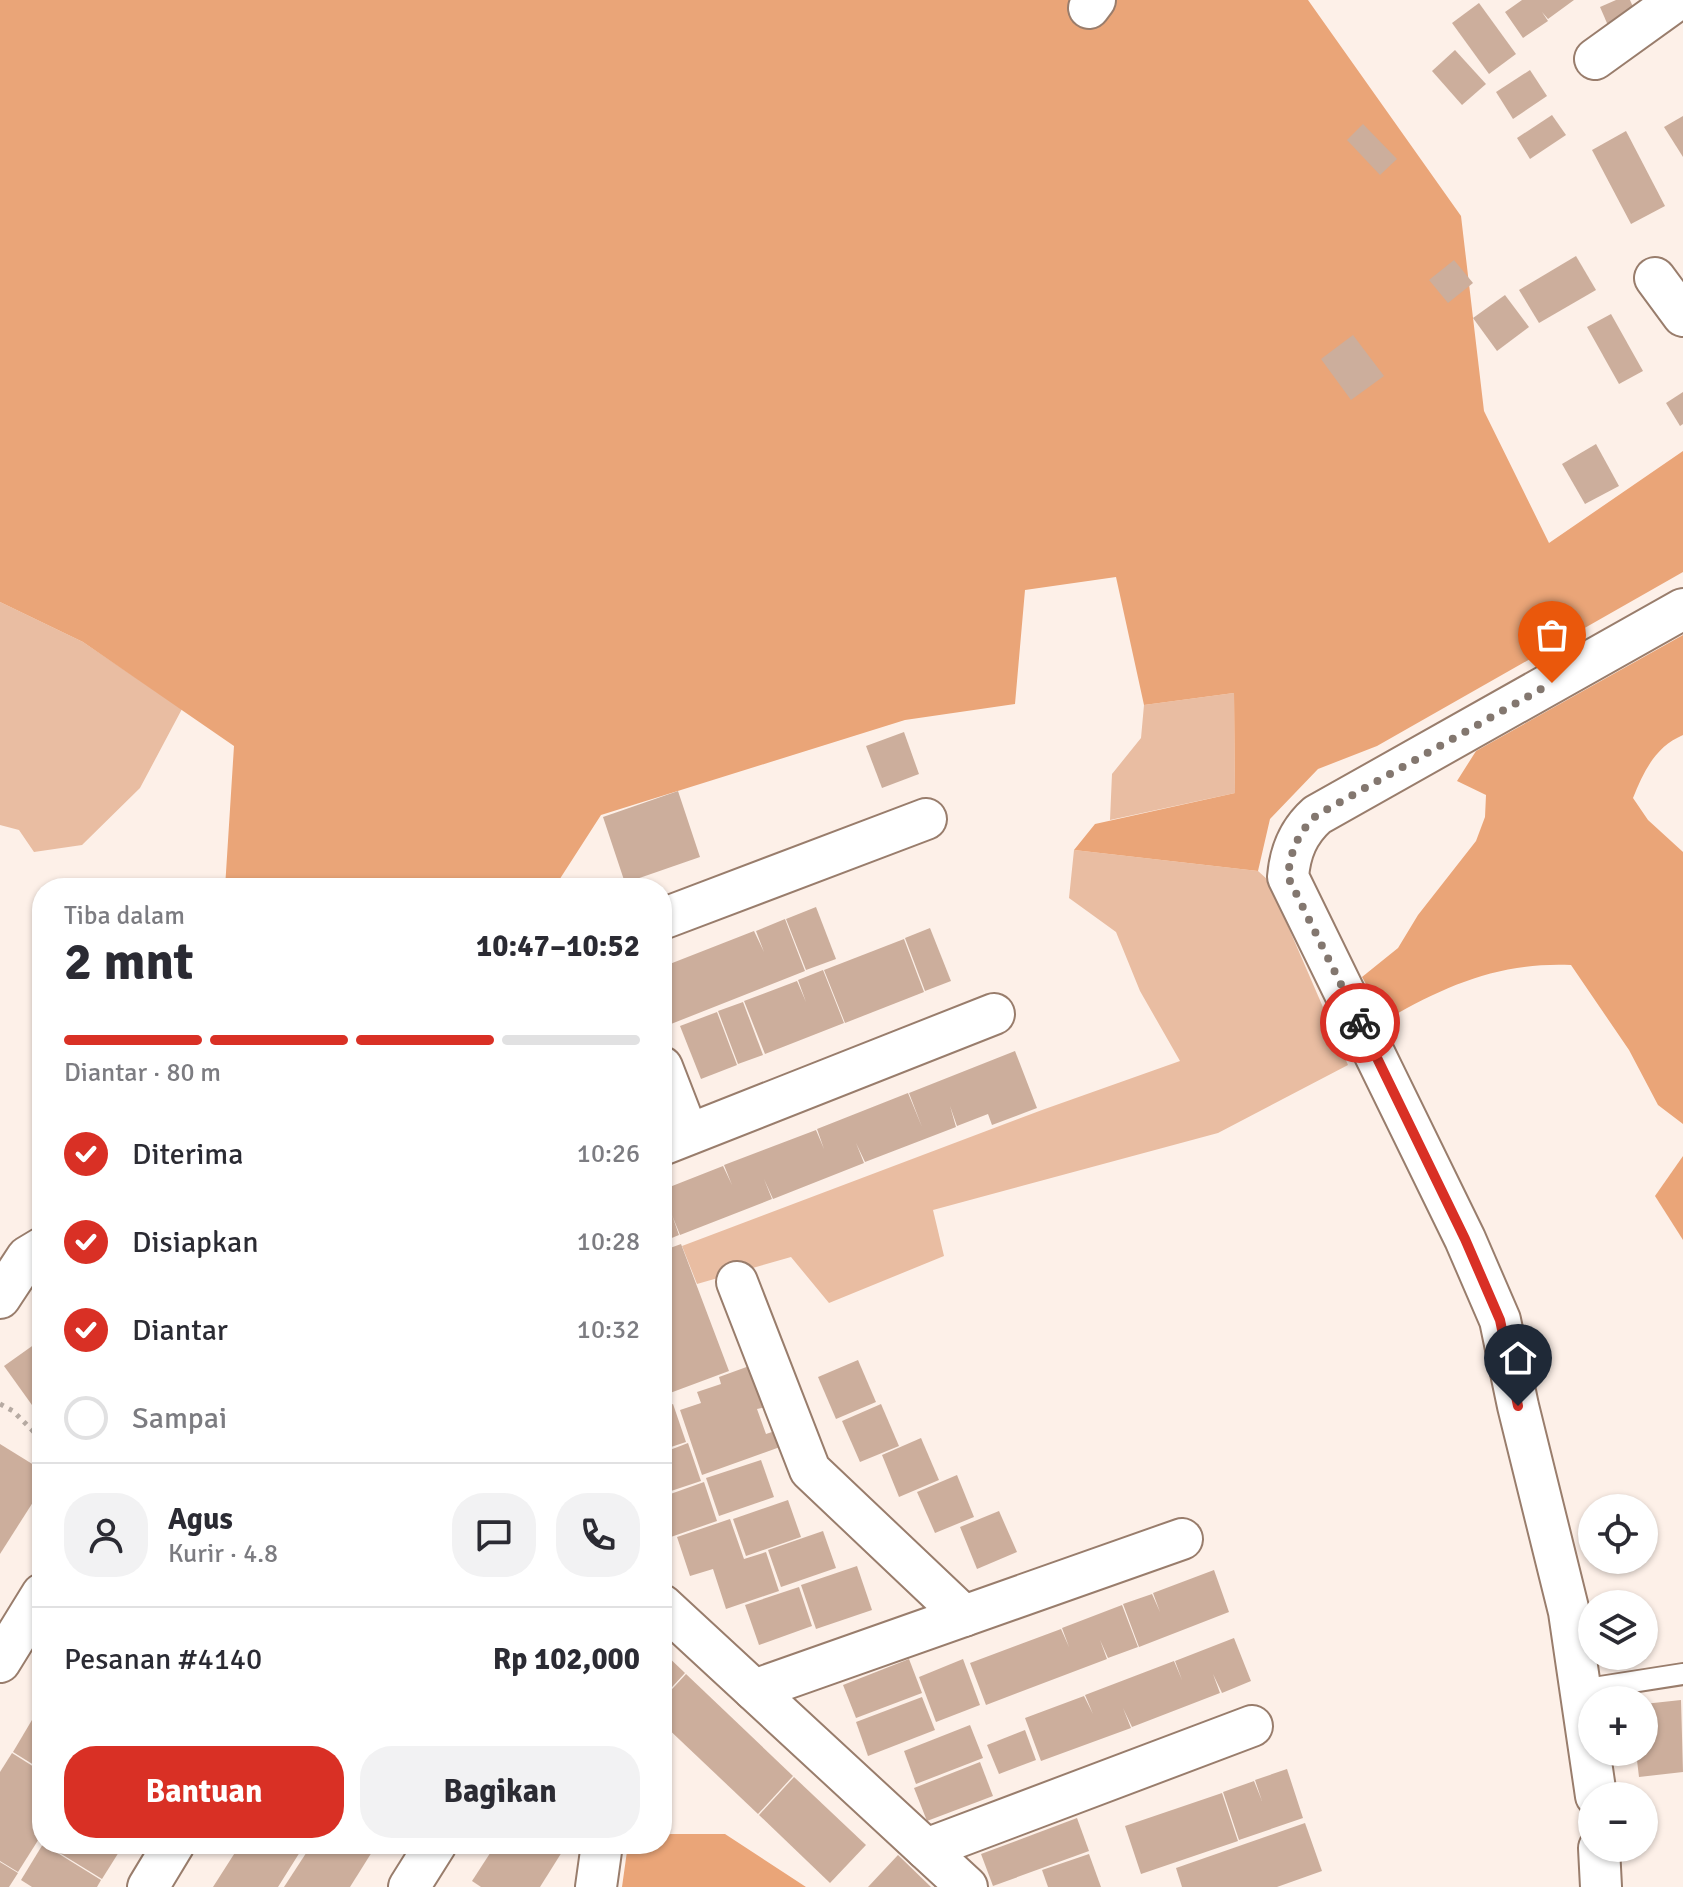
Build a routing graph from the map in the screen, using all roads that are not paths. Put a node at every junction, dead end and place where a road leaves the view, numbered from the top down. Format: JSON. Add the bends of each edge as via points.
{"nodes":[{"id":1,"x":1677,"y":0,"type":"edge"},
{"id":2,"x":1595,"y":59,"type":"dead end"},
{"id":3,"x":1655,"y":278,"type":"dead end"},
{"id":4,"x":1683,"y":316,"type":"edge"},
{"id":5,"x":1683,"y":609,"type":"edge"},
{"id":6,"x":926,"y":819,"type":"dead end"},
{"id":7,"x":672,"y":915,"type":"edge"},
{"id":8,"x":994,"y":1014,"type":"dead end"},
{"id":9,"x":675,"y":1140,"type":"edge"},
{"id":10,"x":32,"y":1254,"type":"edge"},
{"id":11,"x":737,"y":1282,"type":"dead end"},
{"id":12,"x":0,"y":1298,"type":"edge"},
{"id":13,"x":1182,"y":1539,"type":"dead end"},
{"id":14,"x":32,"y":1610,"type":"edge"},
{"id":15,"x":672,"y":1614,"type":"edge"},
{"id":16,"x":964,"y":1616,"type":"junction"},
{"id":17,"x":0,"y":1662,"type":"edge"},
{"id":18,"x":1683,"y":1674,"type":"edge"},
{"id":19,"x":1580,"y":1686,"type":"edge"},
{"id":20,"x":1606,"y":1686,"type":"edge"},
{"id":21,"x":754,"y":1690,"type":"junction"},
{"id":22,"x":1252,"y":1726,"type":"dead end"},
{"id":23,"x":926,"y":1849,"type":"junction"},
{"id":24,"x":168,"y":1854,"type":"edge"},
{"id":25,"x":430,"y":1854,"type":"edge"},
{"id":26,"x":601,"y":1854,"type":"edge"},
{"id":27,"x":1600,"y":1862,"type":"edge"},
{"id":28,"x":148,"y":1887,"type":"edge"},
{"id":29,"x":409,"y":1887,"type":"edge"},
{"id":30,"x":596,"y":1887,"type":"edge"},
{"id":31,"x":967,"y":1887,"type":"edge"},
{"id":32,"x":1601,"y":1887,"type":"edge"}],
"edges":[{"from":1,"to":2,"type":"street"},
{"from":3,"to":4,"type":"street"},
{"from":5,"to":19,"type":"street","via":[[1317,815],[1302,828],[1288,877],[1500,1320],[1569,1612]]},
{"from":6,"to":7,"type":"street"},
{"from":8,"to":9,"type":"street"},
{"from":10,"to":12,"type":"street"},
{"from":11,"to":16,"type":"street","via":[[810,1470]]},
{"from":13,"to":16,"type":"street"},
{"from":14,"to":17,"type":"street"},
{"from":15,"to":21,"type":"street"},
{"from":16,"to":21,"type":"street"},
{"from":18,"to":20,"type":"lane"},
{"from":21,"to":23,"type":"street"},
{"from":22,"to":23,"type":"street"},
{"from":23,"to":31,"type":"street"},
{"from":24,"to":28,"type":"street"},
{"from":25,"to":29,"type":"street"},
{"from":26,"to":30,"type":"street"},
{"from":27,"to":32,"type":"street"}]}
